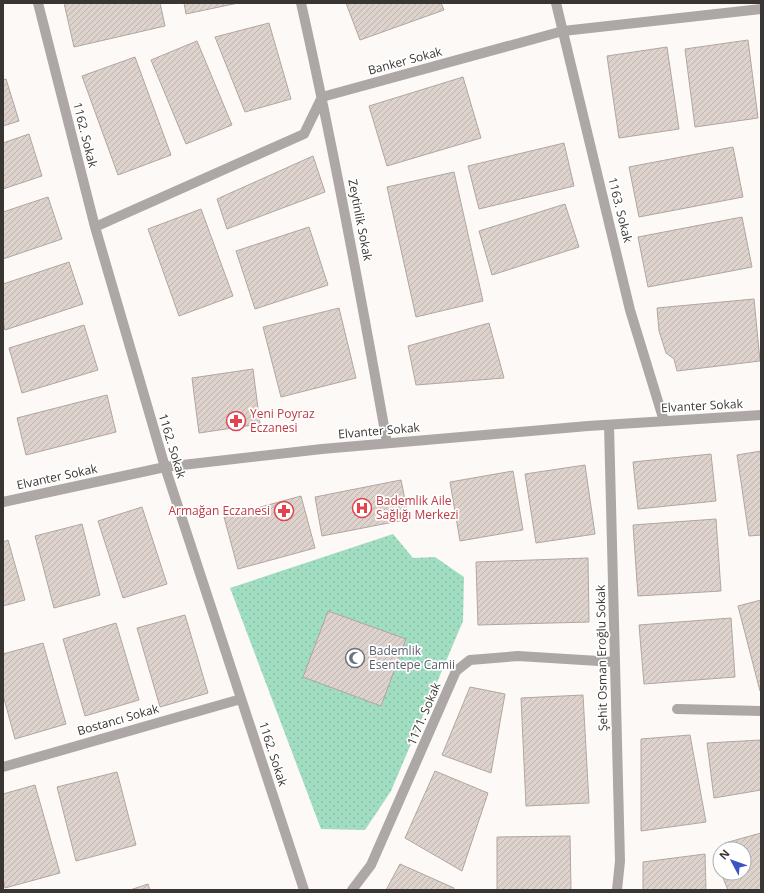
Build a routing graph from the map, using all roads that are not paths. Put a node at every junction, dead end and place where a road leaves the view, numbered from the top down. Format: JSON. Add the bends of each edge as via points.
{"nodes":[{"id":1,"x":38,"y":3,"type":"edge"},
{"id":2,"x":301,"y":3,"type":"edge"},
{"id":3,"x":556,"y":3,"type":"edge"},
{"id":4,"x":759,"y":7,"type":"edge"},
{"id":5,"x":564,"y":31,"type":"junction"},
{"id":6,"x":322,"y":97,"type":"junction"},
{"id":7,"x":95,"y":227,"type":"junction"},
{"id":8,"x":761,"y":415,"type":"edge"},
{"id":9,"x":664,"y":421,"type":"junction"},
{"id":10,"x":609,"y":424,"type":"junction"},
{"id":11,"x":387,"y":443,"type":"junction"},
{"id":12,"x":165,"y":467,"type":"junction"},
{"id":13,"x":3,"y":502,"type":"edge"},
{"id":14,"x":615,"y":662,"type":"junction"},
{"id":15,"x":241,"y":699,"type":"junction"},
{"id":16,"x":677,"y":709,"type":"dead end"},
{"id":17,"x":761,"y":711,"type":"edge"},
{"id":18,"x":3,"y":767,"type":"edge"},
{"id":19,"x":304,"y":890,"type":"edge"},
{"id":20,"x":352,"y":890,"type":"edge"},
{"id":21,"x":617,"y":890,"type":"edge"}],
"edges":[{"from":1,"to":7,"type":"street","name":"1162. Sokak"},
{"from":2,"to":6,"type":"street","name":"Zeytinlik Sokak"},
{"from":3,"to":5,"type":"street","name":"1163. Sokak"},
{"from":4,"to":5,"type":"street","name":"Banker Sokak"},
{"from":5,"to":6,"type":"street","name":"Banker Sokak"},
{"from":5,"to":9,"type":"street","name":"1163. Sokak","via":[[630,310]]},
{"from":6,"to":7,"type":"street","via":[[304,134]]},
{"from":6,"to":11,"type":"street","name":"Zeytinlik Sokak","via":[[354,254]]},
{"from":7,"to":12,"type":"street","name":"1162. Sokak"},
{"from":8,"to":9,"type":"street","name":"Elvanter Sokak"},
{"from":9,"to":10,"type":"street","name":"Elvanter Sokak"},
{"from":10,"to":11,"type":"street","name":"Elvanter Sokak"},
{"from":10,"to":14,"type":"street","name":"Şehit Osman Eroğlu Sokak"},
{"from":11,"to":12,"type":"street","name":"Elvanter Sokak","via":[[322,448]]},
{"from":12,"to":13,"type":"street","name":"Elvanter Sokak"},
{"from":12,"to":15,"type":"street","name":"1162. Sokak"},
{"from":14,"to":20,"type":"street","name":"1171. Sokak","via":[[518,656],[470,660],[456,672],[372,865]]},
{"from":14,"to":21,"type":"street","name":"Şehit Osman Eroğlu Sokak","via":[[620,861]]},
{"from":15,"to":18,"type":"street","name":"Bostancı Sokak"},
{"from":15,"to":19,"type":"street","name":"1162. Sokak"},
{"from":16,"to":17,"type":"street"}]}
